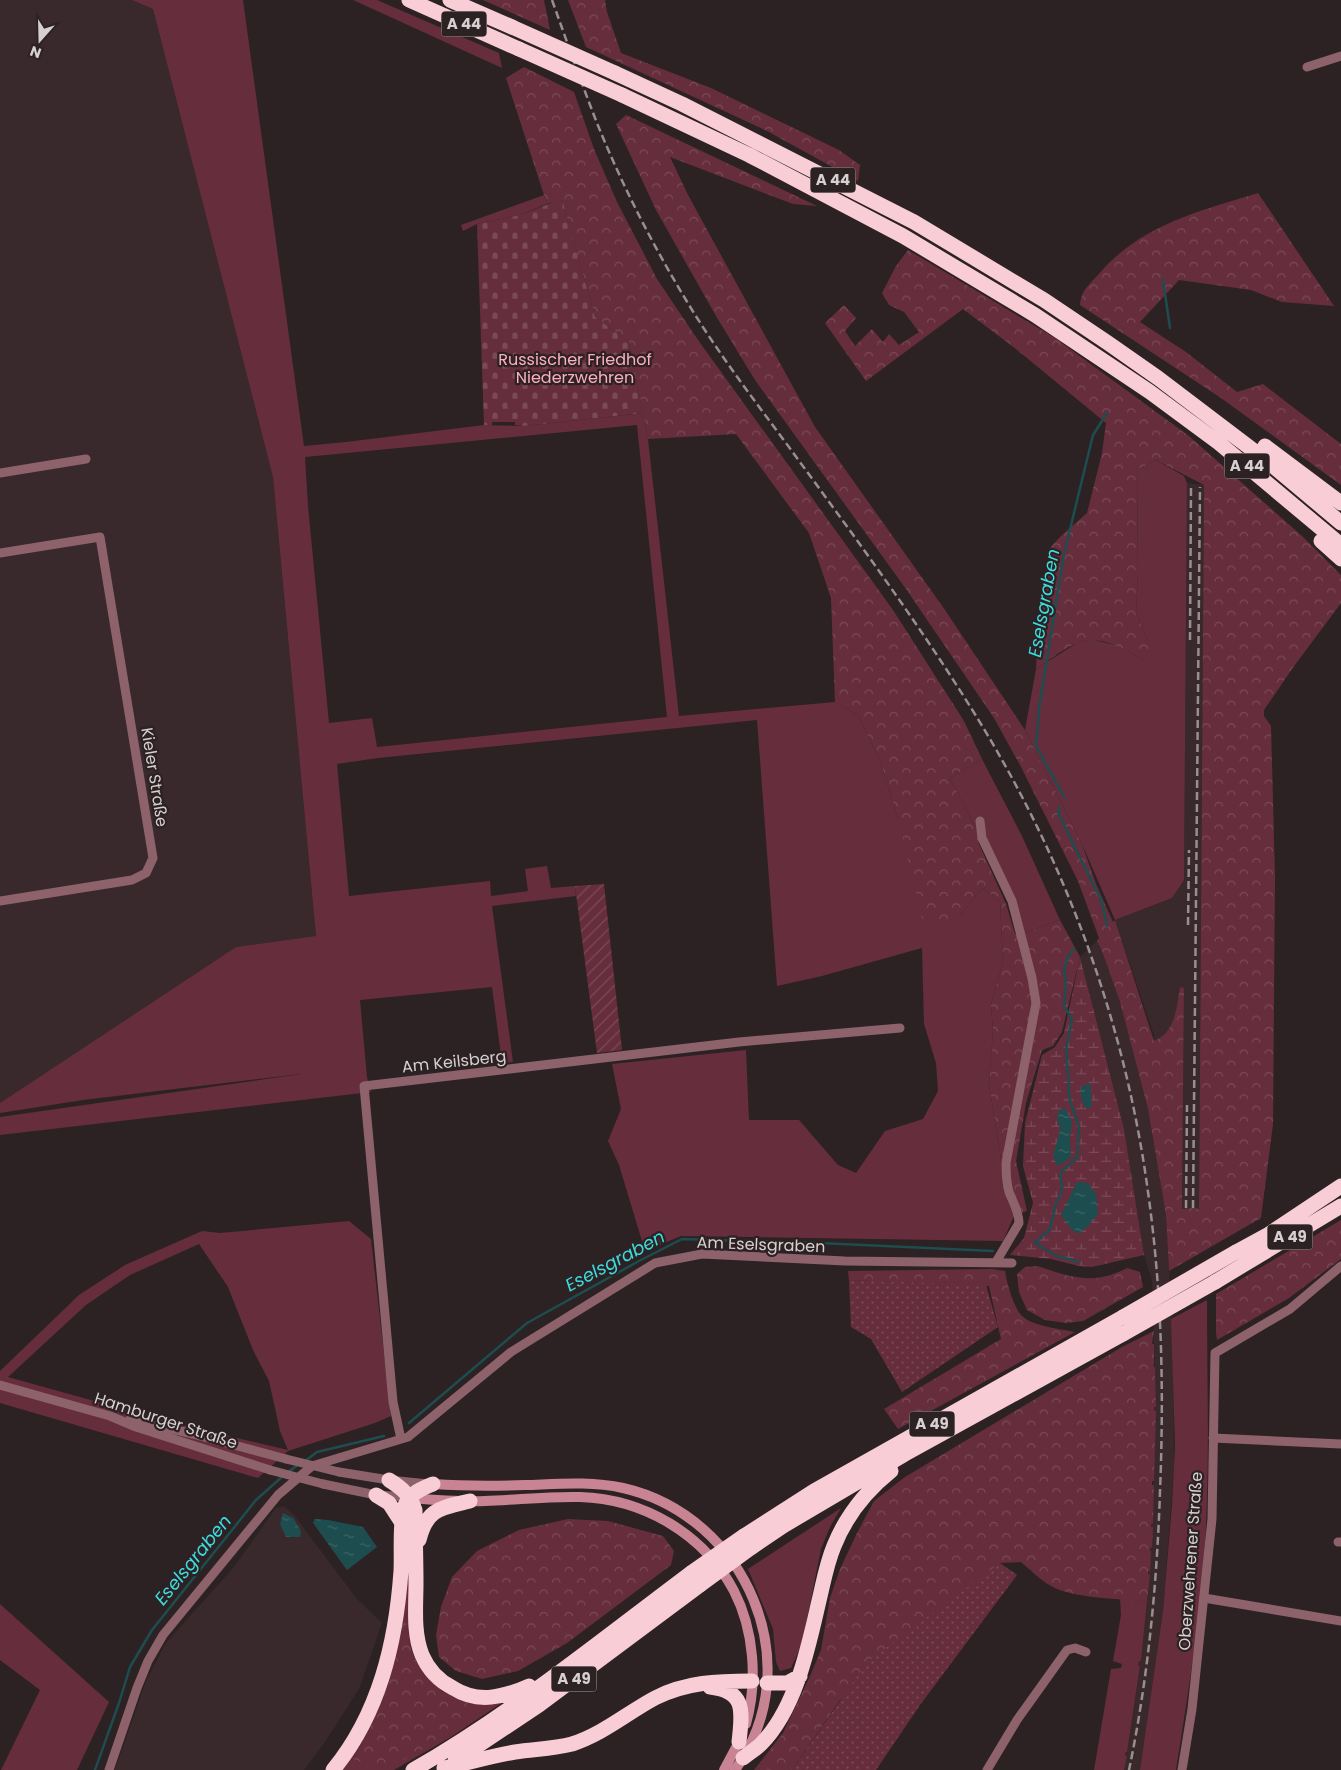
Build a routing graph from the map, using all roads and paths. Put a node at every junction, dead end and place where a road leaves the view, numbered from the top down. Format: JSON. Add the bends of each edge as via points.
{"nodes":[{"id":1,"x":409,"y":0,"type":"edge"},
{"id":2,"x":450,"y":0,"type":"edge"},
{"id":3,"x":1341,"y":56,"type":"edge"},
{"id":4,"x":1308,"y":67,"type":"dead end"},
{"id":5,"x":1158,"y":378,"type":"junction"},
{"id":6,"x":1150,"y":392,"type":"junction"},
{"id":7,"x":86,"y":459,"type":"dead end"},
{"id":8,"x":0,"y":473,"type":"edge"},
{"id":9,"x":1341,"y":503,"type":"edge"},
{"id":10,"x":1341,"y":523,"type":"edge"},
{"id":11,"x":1341,"y":545,"type":"edge"},
{"id":12,"x":0,"y":552,"type":"edge"},
{"id":13,"x":1341,"y":560,"type":"edge"},
{"id":14,"x":980,"y":821,"type":"dead end"},
{"id":15,"x":0,"y":901,"type":"edge"},
{"id":16,"x":900,"y":1028,"type":"dead end"},
{"id":17,"x":1341,"y":1186,"type":"edge"},
{"id":18,"x":1341,"y":1206,"type":"edge"},
{"id":19,"x":996,"y":1262,"type":"junction"},
{"id":20,"x":1012,"y":1263,"type":"dead end"},
{"id":21,"x":1341,"y":1266,"type":"edge"},
{"id":22,"x":0,"y":1385,"type":"edge"},
{"id":23,"x":110,"y":1416,"type":"junction"},
{"id":24,"x":1213,"y":1438,"type":"junction"},
{"id":25,"x":401,"y":1439,"type":"junction"},
{"id":26,"x":925,"y":1444,"type":"junction"},
{"id":27,"x":1341,"y":1444,"type":"edge"},
{"id":28,"x":389,"y":1480,"type":"junction"},
{"id":29,"x":433,"y":1484,"type":"junction"},
{"id":30,"x":376,"y":1495,"type":"junction"},
{"id":31,"x":410,"y":1498,"type":"junction"},
{"id":32,"x":470,"y":1501,"type":"junction"},
{"id":33,"x":402,"y":1523,"type":"junction"},
{"id":34,"x":748,"y":1542,"type":"junction"},
{"id":35,"x":416,"y":1551,"type":"junction"},
{"id":36,"x":695,"y":1579,"type":"junction"},
{"id":37,"x":1204,"y":1598,"type":"junction"},
{"id":38,"x":1341,"y":1621,"type":"edge"},
{"id":39,"x":1086,"y":1652,"type":"dead end"},
{"id":40,"x":800,"y":1676,"type":"junction"},
{"id":41,"x":552,"y":1677,"type":"junction"},
{"id":42,"x":752,"y":1681,"type":"junction"},
{"id":43,"x":767,"y":1683,"type":"junction"},
{"id":44,"x":689,"y":1686,"type":"junction"},
{"id":45,"x":739,"y":1742,"type":"junction"},
{"id":46,"x":739,"y":1764,"type":"edge"},
{"id":47,"x":443,"y":1769,"type":"edge"},
{"id":48,"x":109,"y":1770,"type":"edge"},
{"id":49,"x":333,"y":1770,"type":"edge"},
{"id":50,"x":412,"y":1770,"type":"edge"},
{"id":51,"x":724,"y":1770,"type":"edge"},
{"id":52,"x":987,"y":1770,"type":"edge"},
{"id":53,"x":1182,"y":1770,"type":"edge"}],
"edges":[{"from":1,"to":6,"type":"highway","number":"A 44","bridge":true,"via":[[748,155],[903,236],[1035,315]]},
{"from":2,"to":5,"type":"highway","number":"A 44","bridge":true,"via":[[682,104],[914,222],[1044,300]]},
{"from":3,"to":4,"type":"street"},
{"from":5,"to":9,"type":"highway","via":[[1227,419]]},
{"from":5,"to":10,"type":"highway","number":"A 44","via":[[1266,460]]},
{"from":6,"to":11,"type":"highway","number":"A 44","via":[[1220,443]]},
{"from":6,"to":13,"type":"highway"},
{"from":7,"to":8,"type":"street"},
{"from":12,"to":15,"type":"street","name":"Kieler Straße","via":[[100,537],[152,858],[146,872],[132,880]]},
{"from":14,"to":19,"type":"street","via":[[982,838],[1012,901],[1036,1003],[1006,1163],[1009,1191],[1019,1223]]},
{"from":16,"to":25,"type":"street","name":"Am Keilsberg","via":[[738,1042],[364,1086],[393,1402]]},
{"from":17,"to":34,"type":"highway","number":"A 49","bridge":true,"via":[[1268,1234],[822,1487]]},
{"from":18,"to":26,"type":"highway","number":"A 49","bridge":true,"via":[[1239,1268]]},
{"from":19,"to":20,"type":"street","name":"Am Eselsgraben"},
{"from":19,"to":25,"type":"street","name":"Am Eselsgraben","via":[[845,1262],[702,1254],[655,1263],[511,1352],[408,1437]]},
{"from":21,"to":24,"type":"street","name":"Oberzwehrener Straße","via":[[1290,1309],[1215,1353]]},
{"from":22,"to":23,"type":"street","name":"Hamburger Straße"},
{"from":23,"to":28,"type":"street","bridge":true,"via":[[338,1472]]},
{"from":23,"to":30,"type":"street","name":"Hamburger Straße","bridge":true,"via":[[270,1470]]},
{"from":24,"to":27,"type":"street"},
{"from":24,"to":37,"type":"street","name":"Oberzwehrener Straße","via":[[1212,1519]]},
{"from":25,"to":48,"type":"street","name":"Am Eselsgraben","via":[[312,1466],[278,1495],[163,1635],[137,1688]]},
{"from":26,"to":34,"type":"highway","number":"A 49","via":[[783,1526]]},
{"from":26,"to":40,"type":"highway","via":[[871,1488],[845,1523],[829,1560]]},
{"from":28,"to":29,"type":"street"},
{"from":28,"to":31,"type":"highway"},
{"from":29,"to":31,"type":"highway"},
{"from":29,"to":43,"type":"main road","via":[[596,1484],[626,1489],[668,1505],[717,1543],[745,1582],[763,1628]]},
{"from":30,"to":31,"type":"street","name":"Hamburger Straße"},
{"from":30,"to":33,"type":"highway","via":[[389,1503]]},
{"from":31,"to":32,"type":"main road"},
{"from":31,"to":33,"type":"highway"},
{"from":31,"to":35,"type":"highway","via":[[415,1510]]},
{"from":32,"to":35,"type":"highway","via":[[431,1514],[422,1526]]},
{"from":32,"to":42,"type":"main road","via":[[580,1497],[607,1500],[647,1511],[673,1524],[706,1553],[724,1574],[737,1598],[749,1632]]},
{"from":33,"to":49,"type":"highway","via":[[398,1600],[384,1672],[366,1720]]},
{"from":34,"to":36,"type":"highway","number":"A 49","bridge":true},
{"from":35,"to":41,"type":"highway","via":[[418,1640],[423,1657],[437,1677],[464,1694],[487,1698],[512,1694]]},
{"from":36,"to":41,"type":"highway","number":"A 49"},
{"from":36,"to":47,"type":"highway","number":"A 49","via":[[539,1705]]},
{"from":37,"to":38,"type":"street"},
{"from":37,"to":53,"type":"street","name":"Oberzwehrener Straße"},
{"from":39,"to":52,"type":"street","via":[[1075,1648],[1067,1650],[1017,1720]]},
{"from":40,"to":43,"type":"highway","via":[[788,1683]]},
{"from":40,"to":46,"type":"highway","via":[[772,1730],[762,1744]]},
{"from":41,"to":50,"type":"highway","number":"A 49","via":[[482,1727]]},
{"from":42,"to":43,"type":"main road"},
{"from":42,"to":44,"type":"highway","via":[[714,1681]]},
{"from":42,"to":45,"type":"main road","via":[[748,1714]]},
{"from":43,"to":46,"type":"main road","via":[[756,1733]]},
{"from":44,"to":45,"type":"highway","via":[[721,1688],[735,1696],[742,1710]]},
{"from":44,"to":47,"type":"highway","via":[[654,1699],[601,1731],[572,1744],[502,1755]]},
{"from":45,"to":51,"type":"main road"}]}
